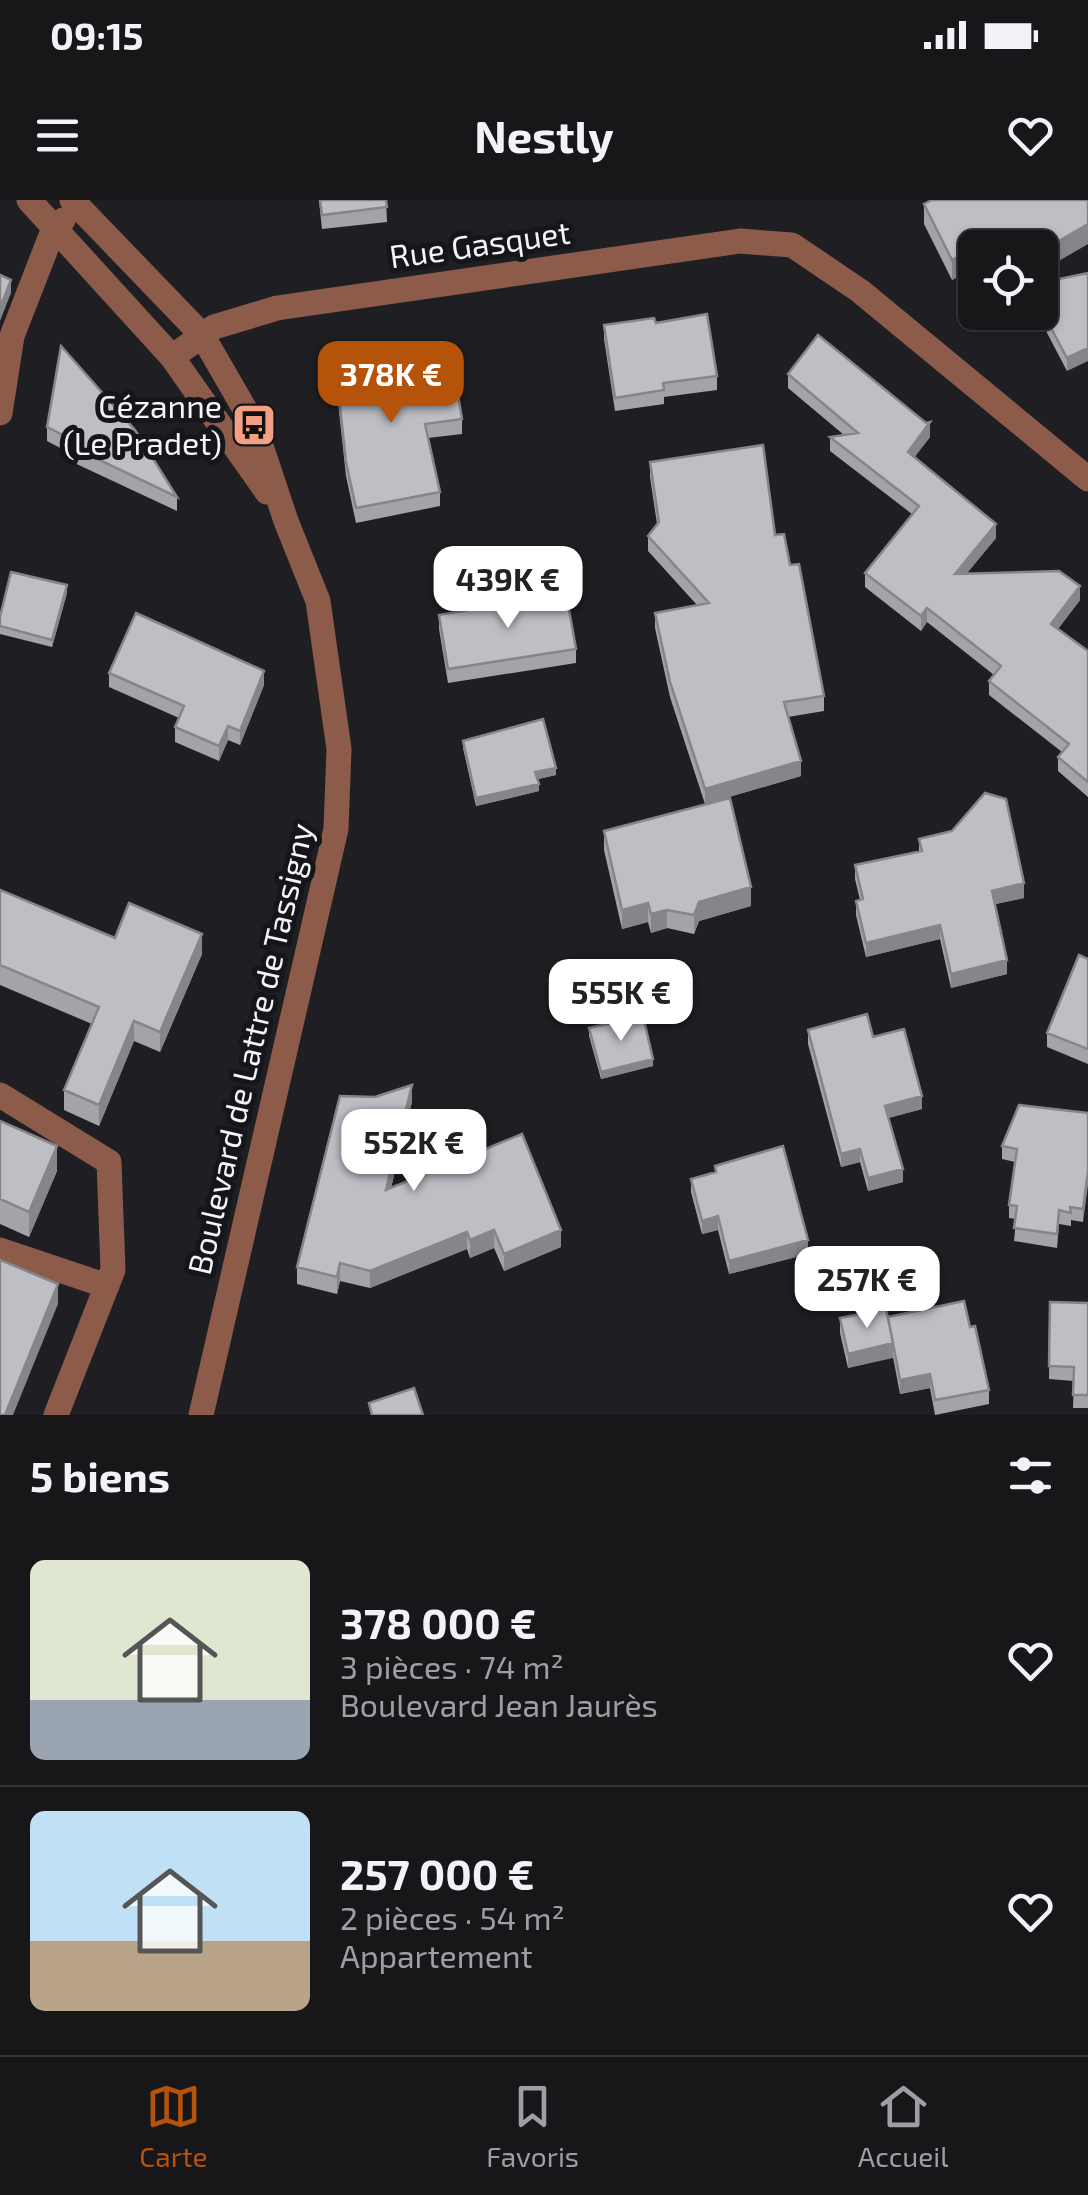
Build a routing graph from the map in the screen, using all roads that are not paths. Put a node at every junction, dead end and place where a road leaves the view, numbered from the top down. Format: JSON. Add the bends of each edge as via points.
{"nodes":[{"id":1,"x":29,"y":200,"type":"edge"},
{"id":2,"x":76,"y":204,"type":"edge"},
{"id":3,"x":54,"y":228,"type":"junction"},
{"id":4,"x":202,"y":335,"type":"junction"},
{"id":5,"x":172,"y":357,"type":"junction"},
{"id":6,"x":0,"y":414,"type":"edge"},
{"id":7,"x":1088,"y":479,"type":"edge"},
{"id":8,"x":286,"y":521,"type":"junction"},
{"id":9,"x":0,"y":1095,"type":"edge"},
{"id":10,"x":0,"y":1250,"type":"edge"},
{"id":11,"x":107,"y":1286,"type":"junction"},
{"id":12,"x":56,"y":1415,"type":"edge"},
{"id":13,"x":201,"y":1415,"type":"edge"}],
"edges":[{"from":1,"to":3,"type":"street"},
{"from":2,"to":3,"type":"street"},
{"from":2,"to":4,"type":"street"},
{"from":3,"to":5,"type":"street"},
{"from":3,"to":6,"type":"street","via":[[12,336]]},
{"from":4,"to":5,"type":"street","name":"Rue Gasquet"},
{"from":4,"to":7,"type":"street","name":"Rue Gasquet","via":[[277,308],[740,241],[792,245],[860,292]]},
{"from":4,"to":8,"type":"street","via":[[254,425]]},
{"from":5,"to":8,"type":"street"},
{"from":8,"to":13,"type":"street","name":"Boulevard de Lattre de Tassigny","via":[[318,600],[328,658],[338,749],[336,828]]},
{"from":9,"to":11,"type":"street","via":[[109,1162],[114,1270]]},
{"from":10,"to":11,"type":"street"},
{"from":11,"to":12,"type":"street"}]}
